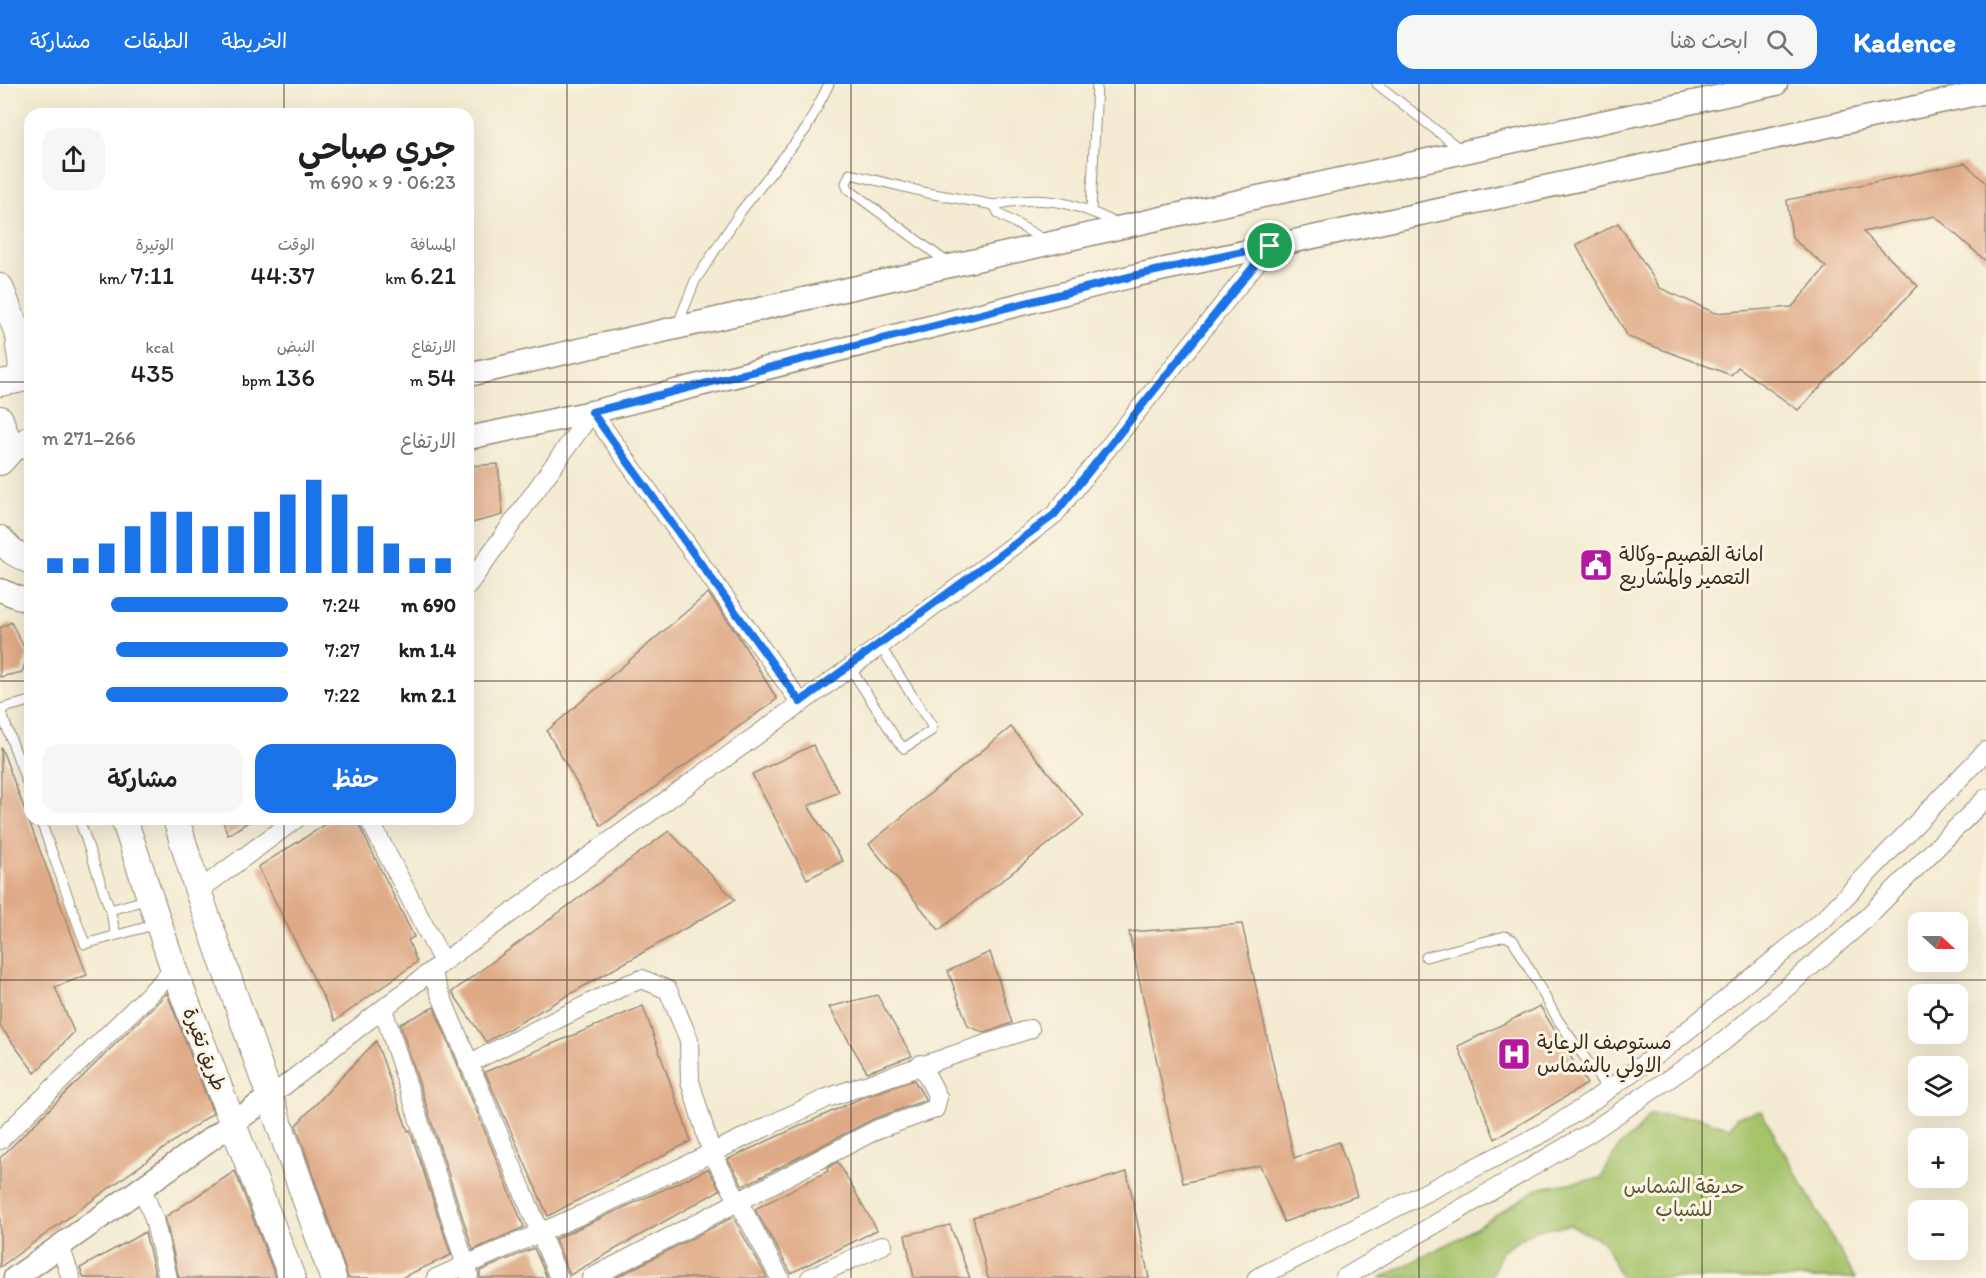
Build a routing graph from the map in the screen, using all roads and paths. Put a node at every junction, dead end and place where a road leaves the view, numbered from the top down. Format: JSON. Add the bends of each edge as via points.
{"nodes":[{"id":1,"x":829,"y":84,"type":"edge"},
{"id":2,"x":1097,"y":84,"type":"edge"},
{"id":3,"x":1377,"y":84,"type":"edge"},
{"id":4,"x":1776,"y":84,"type":"edge"},
{"id":5,"x":1986,"y":92,"type":"edge"},
{"id":6,"x":1463,"y":152,"type":"junction"},
{"id":7,"x":994,"y":205,"type":"junction"},
{"id":8,"x":1091,"y":210,"type":"junction"},
{"id":9,"x":1123,"y":227,"type":"junction"},
{"id":10,"x":1051,"y":243,"type":"junction"},
{"id":11,"x":1270,"y":246,"type":"junction"},
{"id":12,"x":951,"y":266,"type":"junction"},
{"id":13,"x":0,"y":287,"type":"edge"},
{"id":14,"x":676,"y":328,"type":"junction"},
{"id":15,"x":24,"y":345,"type":"edge"},
{"id":16,"x":474,"y":374,"type":"edge"},
{"id":17,"x":0,"y":383,"type":"edge"},
{"id":18,"x":592,"y":412,"type":"junction"},
{"id":19,"x":0,"y":419,"type":"edge"},
{"id":20,"x":474,"y":437,"type":"edge"},
{"id":21,"x":14,"y":450,"type":"edge"},
{"id":22,"x":0,"y":540,"type":"edge"},
{"id":23,"x":24,"y":558,"type":"edge"},
{"id":24,"x":474,"y":577,"type":"edge"},
{"id":25,"x":0,"y":590,"type":"edge"},
{"id":26,"x":24,"y":600,"type":"edge"},
{"id":27,"x":880,"y":646,"type":"junction"},
{"id":28,"x":849,"y":666,"type":"junction"},
{"id":29,"x":24,"y":702,"type":"edge"},
{"id":30,"x":800,"y":702,"type":"junction"},
{"id":31,"x":1986,"y":751,"type":"edge"},
{"id":32,"x":24,"y":774,"type":"edge"},
{"id":33,"x":1986,"y":798,"type":"edge"},
{"id":34,"x":42,"y":825,"type":"edge"},
{"id":35,"x":81,"y":825,"type":"edge"},
{"id":36,"x":126,"y":825,"type":"edge"},
{"id":37,"x":178,"y":825,"type":"edge"},
{"id":38,"x":288,"y":825,"type":"edge"},
{"id":39,"x":372,"y":825,"type":"edge"},
{"id":40,"x":198,"y":891,"type":"junction"},
{"id":41,"x":149,"y":899,"type":"junction"},
{"id":42,"x":110,"y":910,"type":"junction"},
{"id":43,"x":158,"y":923,"type":"junction"},
{"id":44,"x":116,"y":935,"type":"junction"},
{"id":45,"x":1426,"y":957,"type":"dead end"},
{"id":46,"x":437,"y":967,"type":"junction"},
{"id":47,"x":174,"y":970,"type":"junction"},
{"id":48,"x":383,"y":1009,"type":"junction"},
{"id":49,"x":1030,"y":1029,"type":"dead end"},
{"id":50,"x":468,"y":1064,"type":"junction"},
{"id":51,"x":921,"y":1064,"type":"junction"},
{"id":52,"x":1608,"y":1090,"type":"junction"},
{"id":53,"x":271,"y":1096,"type":"junction"},
{"id":54,"x":234,"y":1122,"type":"junction"},
{"id":55,"x":0,"y":1139,"type":"edge"},
{"id":56,"x":711,"y":1151,"type":"junction"},
{"id":57,"x":142,"y":1188,"type":"junction"},
{"id":58,"x":739,"y":1201,"type":"junction"},
{"id":59,"x":539,"y":1233,"type":"junction"},
{"id":60,"x":883,"y":1245,"type":"dead end"},
{"id":61,"x":60,"y":1246,"type":"junction"},
{"id":62,"x":468,"y":1272,"type":"edge"},
{"id":63,"x":15,"y":1278,"type":"edge"},
{"id":64,"x":71,"y":1278,"type":"edge"},
{"id":65,"x":168,"y":1278,"type":"edge"},
{"id":66,"x":292,"y":1278,"type":"edge"},
{"id":67,"x":333,"y":1278,"type":"edge"},
{"id":68,"x":436,"y":1278,"type":"edge"},
{"id":69,"x":559,"y":1278,"type":"edge"},
{"id":70,"x":591,"y":1278,"type":"edge"},
{"id":71,"x":780,"y":1278,"type":"edge"},
{"id":72,"x":810,"y":1278,"type":"edge"},
{"id":73,"x":1257,"y":1278,"type":"edge"},
{"id":74,"x":1344,"y":1278,"type":"edge"}],
"edges":[{"from":1,"to":14,"type":"lane","via":[[806,129],[741,211],[695,281]]},
{"from":2,"to":8,"type":"lane"},
{"from":3,"to":6,"type":"lane"},
{"from":4,"to":6,"type":"street"},
{"from":5,"to":11,"type":"street"},
{"from":6,"to":9,"type":"street"},
{"from":7,"to":8,"type":"lane","via":[[1034,199]]},
{"from":7,"to":10,"type":"lane","via":[[999,214]]},
{"from":7,"to":12,"type":"lane","via":[[850,174],[847,178],[848,189]]},
{"from":8,"to":9,"type":"lane"},
{"from":9,"to":10,"type":"street"},
{"from":10,"to":12,"type":"street"},
{"from":11,"to":18,"type":"street","via":[[1137,275]]},
{"from":11,"to":27,"type":"street","via":[[1054,515]]},
{"from":12,"to":14,"type":"street"},
{"from":13,"to":15,"type":"main road"},
{"from":14,"to":16,"type":"street"},
{"from":15,"to":17,"type":"main road","via":[[18,380]]},
{"from":18,"to":20,"type":"street"},
{"from":18,"to":24,"type":"street"},
{"from":18,"to":30,"type":"street"},
{"from":19,"to":21,"type":"main road"},
{"from":22,"to":23,"type":"main road"},
{"from":25,"to":26,"type":"street"},
{"from":27,"to":28,"type":"street"},
{"from":27,"to":28,"type":"lane","via":[[932,726],[931,731],[909,747],[898,742]]},
{"from":28,"to":30,"type":"street"},
{"from":29,"to":32,"type":"lane","via":[[0,708]]},
{"from":30,"to":46,"type":"street"},
{"from":31,"to":52,"type":"street","via":[[1825,918]]},
{"from":33,"to":74,"type":"street","via":[[1857,927],[1723,1042],[1591,1132]]},
{"from":34,"to":44,"type":"lane","via":[[85,944]]},
{"from":35,"to":42,"type":"lane"},
{"from":36,"to":41,"type":"main road","name":"طريق تغيرة"},
{"from":37,"to":40,"type":"main road"},
{"from":38,"to":40,"type":"street"},
{"from":39,"to":46,"type":"street"},
{"from":40,"to":53,"type":"main road"},
{"from":41,"to":42,"type":"lane"},
{"from":41,"to":43,"type":"main road","name":"طريق تغيرة"},
{"from":42,"to":44,"type":"lane"},
{"from":43,"to":44,"type":"lane"},
{"from":43,"to":47,"type":"main road","name":"طريق تغيرة"},
{"from":45,"to":52,"type":"lane","via":[[1505,936],[1513,940],[1558,1020]]},
{"from":46,"to":48,"type":"street"},
{"from":46,"to":50,"type":"street"},
{"from":47,"to":54,"type":"main road","name":"طريق تغيرة"},
{"from":47,"to":55,"type":"street"},
{"from":48,"to":53,"type":"street"},
{"from":48,"to":62,"type":"street"},
{"from":49,"to":51,"type":"street"},
{"from":50,"to":56,"type":"street","via":[[628,984],[642,979],[655,982],[668,990],[689,1040],[690,1081]]},
{"from":50,"to":59,"type":"street"},
{"from":51,"to":56,"type":"street","via":[[827,1098]]},
{"from":51,"to":58,"type":"street","via":[[938,1097],[935,1109],[878,1129]]},
{"from":52,"to":73,"type":"street","via":[[1547,1131]]},
{"from":53,"to":54,"type":"street"},
{"from":53,"to":67,"type":"main road"},
{"from":54,"to":57,"type":"street"},
{"from":54,"to":66,"type":"main road","name":"طريق تغيرة"},
{"from":56,"to":58,"type":"street"},
{"from":56,"to":59,"type":"street"},
{"from":57,"to":61,"type":"street"},
{"from":57,"to":65,"type":"street"},
{"from":58,"to":70,"type":"street"},
{"from":58,"to":71,"type":"street"},
{"from":59,"to":62,"type":"street"},
{"from":59,"to":69,"type":"street"},
{"from":60,"to":72,"type":"street"},
{"from":61,"to":63,"type":"street"},
{"from":61,"to":64,"type":"street"},
{"from":62,"to":68,"type":"street"}]}
